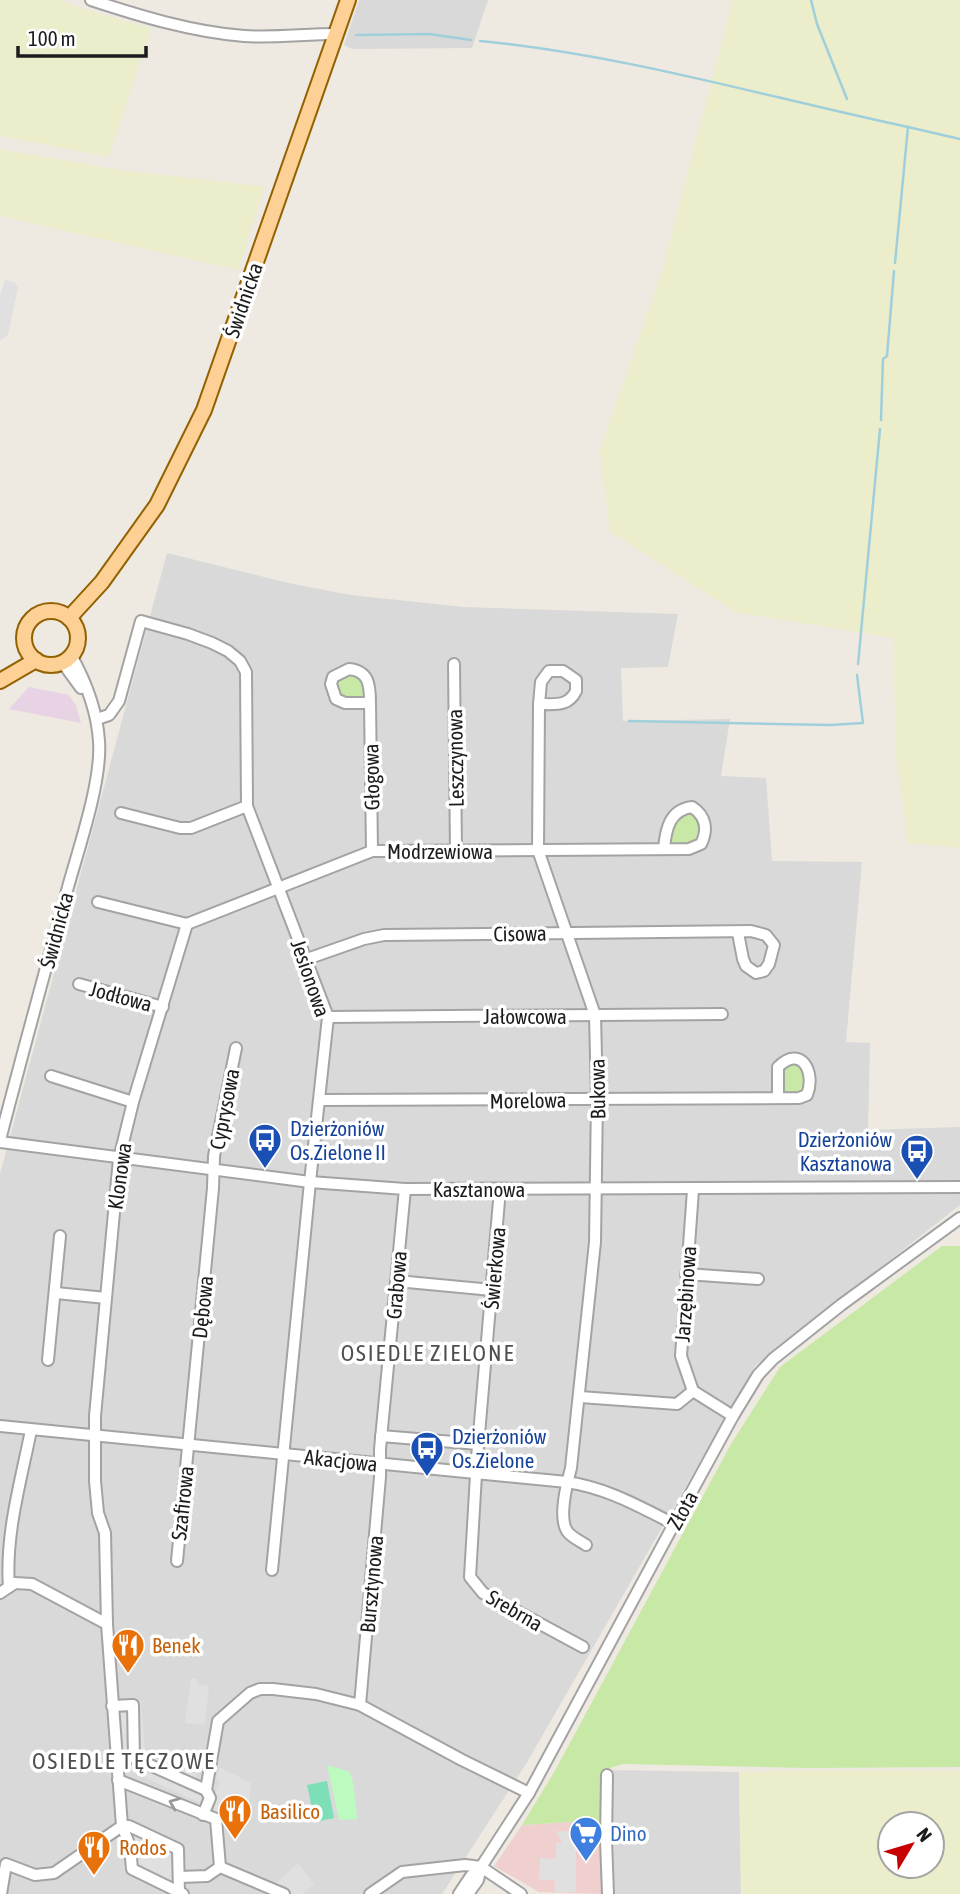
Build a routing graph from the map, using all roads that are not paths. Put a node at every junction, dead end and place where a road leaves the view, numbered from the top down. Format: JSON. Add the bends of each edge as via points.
{"nodes":[{"id":1,"x":91,"y":0,"type":"edge"},
{"id":2,"x":348,"y":0,"type":"edge"},
{"id":3,"x":336,"y":34,"type":"junction"},
{"id":4,"x":71,"y":621,"type":"junction"},
{"id":5,"x":31,"y":655,"type":"junction"},
{"id":6,"x":66,"y":659,"type":"junction"},
{"id":7,"x":454,"y":664,"type":"dead end"},
{"id":8,"x":0,"y":679,"type":"edge"},
{"id":9,"x":370,"y":703,"type":"dead end"},
{"id":10,"x":539,"y":704,"type":"dead end"},
{"id":11,"x":97,"y":719,"type":"junction"},
{"id":12,"x":247,"y":806,"type":"junction"},
{"id":13,"x":121,"y":813,"type":"dead end"},
{"id":14,"x":664,"y":848,"type":"junction"},
{"id":15,"x":538,"y":850,"type":"junction"},
{"id":16,"x":372,"y":851,"type":"junction"},
{"id":17,"x":456,"y":852,"type":"junction"},
{"id":18,"x":279,"y":887,"type":"junction"},
{"id":19,"x":98,"y":902,"type":"dead end"},
{"id":20,"x":187,"y":924,"type":"junction"},
{"id":21,"x":568,"y":933,"type":"junction"},
{"id":22,"x":738,"y":933,"type":"dead end"},
{"id":23,"x":307,"y":959,"type":"junction"},
{"id":24,"x":79,"y":985,"type":"dead end"},
{"id":25,"x":163,"y":1007,"type":"junction"},
{"id":26,"x":722,"y":1014,"type":"dead end"},
{"id":27,"x":595,"y":1015,"type":"junction"},
{"id":28,"x":328,"y":1017,"type":"junction"},
{"id":29,"x":236,"y":1048,"type":"dead end"},
{"id":30,"x":51,"y":1076,"type":"dead end"},
{"id":31,"x":778,"y":1098,"type":"dead end"},
{"id":32,"x":597,"y":1099,"type":"junction"},
{"id":33,"x":320,"y":1100,"type":"junction"},
{"id":34,"x":133,"y":1102,"type":"junction"},
{"id":35,"x":0,"y":1141,"type":"edge"},
{"id":36,"x":119,"y":1159,"type":"junction"},
{"id":37,"x":213,"y":1170,"type":"junction"},
{"id":38,"x":310,"y":1182,"type":"junction"},
{"id":39,"x":959,"y":1188,"type":"edge"},
{"id":40,"x":405,"y":1189,"type":"junction"},
{"id":41,"x":500,"y":1189,"type":"junction"},
{"id":42,"x":597,"y":1190,"type":"junction"},
{"id":43,"x":693,"y":1190,"type":"junction"},
{"id":44,"x":960,"y":1218,"type":"edge"},
{"id":45,"x":60,"y":1236,"type":"dead end"},
{"id":46,"x":686,"y":1274,"type":"junction"},
{"id":47,"x":758,"y":1279,"type":"dead end"},
{"id":48,"x":397,"y":1281,"type":"junction"},
{"id":49,"x":492,"y":1290,"type":"junction"},
{"id":50,"x":56,"y":1293,"type":"junction"},
{"id":51,"x":106,"y":1298,"type":"junction"},
{"id":52,"x":48,"y":1360,"type":"dead end"},
{"id":53,"x":693,"y":1391,"type":"junction"},
{"id":54,"x":580,"y":1397,"type":"junction"},
{"id":55,"x":733,"y":1416,"type":"junction"},
{"id":56,"x":0,"y":1429,"type":"edge"},
{"id":57,"x":31,"y":1430,"type":"junction"},
{"id":58,"x":94,"y":1436,"type":"junction"},
{"id":59,"x":381,"y":1436,"type":"junction"},
{"id":60,"x":478,"y":1444,"type":"junction"},
{"id":61,"x":188,"y":1445,"type":"junction"},
{"id":62,"x":283,"y":1454,"type":"junction"},
{"id":63,"x":380,"y":1464,"type":"junction"},
{"id":64,"x":476,"y":1472,"type":"junction"},
{"id":65,"x":567,"y":1482,"type":"junction"},
{"id":66,"x":0,"y":1517,"type":"edge"},
{"id":67,"x":12,"y":1524,"type":"junction"},
{"id":68,"x":674,"y":1524,"type":"junction"},
{"id":69,"x":586,"y":1545,"type":"dead end"},
{"id":70,"x":177,"y":1561,"type":"dead end"},
{"id":71,"x":272,"y":1570,"type":"dead end"},
{"id":72,"x":4,"y":1590,"type":"edge"},
{"id":73,"x":107,"y":1624,"type":"junction"},
{"id":74,"x":583,"y":1647,"type":"dead end"},
{"id":75,"x":360,"y":1705,"type":"junction"},
{"id":76,"x":112,"y":1706,"type":"junction"},
{"id":77,"x":607,"y":1775,"type":"dead end"},
{"id":78,"x":118,"y":1780,"type":"junction"},
{"id":79,"x":206,"y":1790,"type":"junction"},
{"id":80,"x":530,"y":1793,"type":"junction"},
{"id":81,"x":203,"y":1815,"type":"junction"},
{"id":82,"x":122,"y":1826,"type":"junction"},
{"id":83,"x":3,"y":1862,"type":"edge"},
{"id":84,"x":220,"y":1867,"type":"junction"},
{"id":85,"x":481,"y":1867,"type":"junction"},
{"id":86,"x":180,"y":1877,"type":"junction"},
{"id":87,"x":181,"y":1893,"type":"edge"},
{"id":88,"x":1,"y":1894,"type":"edge"},
{"id":89,"x":284,"y":1894,"type":"edge"},
{"id":90,"x":370,"y":1894,"type":"edge"},
{"id":91,"x":459,"y":1894,"type":"edge"},
{"id":92,"x":468,"y":1894,"type":"edge"},
{"id":93,"x":521,"y":1894,"type":"edge"},
{"id":94,"x":608,"y":1894,"type":"edge"}],
"edges":[{"from":1,"to":3,"type":"street","via":[[220,33]]},
{"from":2,"to":3,"type":"main road","name":"Świdnicka"},
{"from":3,"to":4,"type":"main road","name":"Świdnicka","via":[[204,411],[158,505]]},
{"from":4,"to":5,"type":"main road","via":[[53,611],[36,615],[24,634]]},
{"from":4,"to":6,"type":"main road","via":[[77,644]]},
{"from":5,"to":6,"type":"main road","via":[[44,663]]},
{"from":5,"to":8,"type":"main road"},
{"from":6,"to":11,"type":"street","name":"Świdnicka"},
{"from":7,"to":17,"type":"street","name":"Leszczynowa"},
{"from":9,"to":16,"type":"street","name":"Głogowa"},
{"from":10,"to":15,"type":"street","name":"Bukowa"},
{"from":11,"to":12,"type":"street","name":"Jesionowa","via":[[109,715],[119,701],[141,621],[228,651],[246,672]]},
{"from":11,"to":35,"type":"street","name":"Świdnicka","via":[[99,766]]},
{"from":12,"to":13,"type":"street","via":[[191,828]]},
{"from":12,"to":18,"type":"street","name":"Jesionowa"},
{"from":14,"to":14,"type":"street","name":"Modrzewiowa","via":[[689,849],[701,844],[705,827],[698,811],[692,807],[674,814]]},
{"from":14,"to":15,"type":"street","name":"Modrzewiowa"},
{"from":15,"to":17,"type":"street","name":"Modrzewiowa"},
{"from":15,"to":21,"type":"street","name":"Bukowa"},
{"from":16,"to":17,"type":"street","name":"Modrzewiowa"},
{"from":16,"to":18,"type":"street","name":"Modrzewiowa"},
{"from":18,"to":20,"type":"street","name":"Modrzewiowa"},
{"from":18,"to":23,"type":"street","name":"Jesionowa"},
{"from":19,"to":20,"type":"street"},
{"from":20,"to":25,"type":"street","name":"Klonowa"},
{"from":21,"to":22,"type":"street","name":"Cisowa"},
{"from":21,"to":23,"type":"street","name":"Cisowa","via":[[384,935]]},
{"from":21,"to":27,"type":"street","name":"Bukowa"},
{"from":23,"to":28,"type":"street","name":"Jesionowa"},
{"from":24,"to":25,"type":"street","name":"Jodłowa"},
{"from":25,"to":34,"type":"street","name":"Klonowa"},
{"from":26,"to":27,"type":"street","name":"Jałowcowa"},
{"from":27,"to":28,"type":"street","name":"Jałowcowa"},
{"from":27,"to":32,"type":"street","name":"Bukowa"},
{"from":28,"to":33,"type":"street","name":"Jesionowa"},
{"from":29,"to":37,"type":"street","name":"Cyprysowa"},
{"from":30,"to":34,"type":"street"},
{"from":31,"to":32,"type":"street","name":"Morelowa"},
{"from":32,"to":33,"type":"street","name":"Morelowa"},
{"from":32,"to":42,"type":"street","name":"Bukowa"},
{"from":33,"to":38,"type":"street","name":"Jesionowa"},
{"from":34,"to":36,"type":"street","name":"Klonowa"},
{"from":35,"to":36,"type":"street","name":"Kasztanowa"},
{"from":36,"to":37,"type":"street","name":"Kasztanowa"},
{"from":36,"to":51,"type":"street","name":"Klonowa"},
{"from":37,"to":38,"type":"street","name":"Kasztanowa"},
{"from":37,"to":61,"type":"street","name":"Dębowa"},
{"from":38,"to":40,"type":"street","name":"Kasztanowa"},
{"from":38,"to":62,"type":"street","name":"Jesionowa"},
{"from":39,"to":43,"type":"street","name":"Kasztanowa"},
{"from":40,"to":41,"type":"street","name":"Kasztanowa"},
{"from":40,"to":48,"type":"street","name":"Grabowa"},
{"from":41,"to":42,"type":"street","name":"Kasztanowa"},
{"from":41,"to":49,"type":"street","name":"Świerkowa"},
{"from":42,"to":43,"type":"street","name":"Kasztanowa"},
{"from":42,"to":54,"type":"street","name":"Bukowa"},
{"from":43,"to":46,"type":"street","name":"Jarzębinowa"},
{"from":44,"to":55,"type":"street","name":"Złota","via":[[774,1359],[758,1375]]},
{"from":45,"to":50,"type":"street"},
{"from":46,"to":47,"type":"street"},
{"from":46,"to":53,"type":"street","name":"Jarzębinowa","via":[[681,1356]]},
{"from":48,"to":49,"type":"street"},
{"from":48,"to":59,"type":"street","name":"Grabowa"},
{"from":49,"to":60,"type":"street","name":"Świerkowa"},
{"from":50,"to":51,"type":"street"},
{"from":50,"to":52,"type":"street"},
{"from":51,"to":58,"type":"street","name":"Klonowa"},
{"from":53,"to":54,"type":"street","via":[[677,1404]]},
{"from":53,"to":55,"type":"street"},
{"from":54,"to":65,"type":"street","name":"Bukowa"},
{"from":55,"to":68,"type":"street","name":"Złota"},
{"from":56,"to":57,"type":"street","name":"Akacjowa"},
{"from":57,"to":58,"type":"street","name":"Akacjowa"},
{"from":57,"to":67,"type":"street"},
{"from":58,"to":61,"type":"street","name":"Akacjowa"},
{"from":58,"to":73,"type":"street","name":"Klonowa","via":[[97,1505],[105,1533]]},
{"from":59,"to":60,"type":"street","name":"Akacjowa"},
{"from":59,"to":63,"type":"street","name":"Grabowa"},
{"from":60,"to":64,"type":"street","name":"Świerkowa"},
{"from":61,"to":62,"type":"street","name":"Akacjowa"},
{"from":61,"to":70,"type":"street","name":"Szafirowa"},
{"from":62,"to":63,"type":"street","name":"Akacjowa"},
{"from":62,"to":71,"type":"street","name":"Jesionowa"},
{"from":63,"to":64,"type":"street","name":"Akacjowa"},
{"from":63,"to":75,"type":"street","name":"Bursztynowa"},
{"from":64,"to":65,"type":"street","name":"Akacjowa"},
{"from":64,"to":74,"type":"street","name":"Srebrna","via":[[470,1577],[483,1593]]},
{"from":65,"to":68,"type":"street","name":"Akacjowa","via":[[619,1495]]},
{"from":65,"to":69,"type":"street","name":"Bukowa","via":[[565,1525],[568,1533]]},
{"from":66,"to":67,"type":"street"},
{"from":67,"to":72,"type":"street"},
{"from":68,"to":80,"type":"street","name":"Złota"},
{"from":72,"to":73,"type":"street","via":[[22,1582],[32,1584]]},
{"from":73,"to":76,"type":"street","name":"Klonowa"},
{"from":75,"to":79,"type":"street","via":[[325,1695],[273,1689],[250,1693],[218,1721]]},
{"from":75,"to":80,"type":"street"},
{"from":76,"to":78,"type":"street","name":"Klonowa"},
{"from":76,"to":79,"type":"street","via":[[133,1705],[134,1758]]},
{"from":77,"to":94,"type":"street"},
{"from":81,"to":78,"type":"street","one_way":true},
{"from":78,"to":82,"type":"street","name":"Klonowa"},
{"from":79,"to":81,"type":"street","via":[[210,1798]]},
{"from":80,"to":85,"type":"street","name":"Złota"},
{"from":81,"to":84,"type":"street","via":[[216,1819]]},
{"from":82,"to":83,"type":"street","via":[[54,1873],[35,1875]]},
{"from":82,"to":86,"type":"street","via":[[178,1849]]},
{"from":82,"to":87,"type":"street","name":"Klonowa","via":[[132,1869]]},
{"from":83,"to":88,"type":"street"},
{"from":84,"to":86,"type":"street","via":[[207,1876]]},
{"from":84,"to":89,"type":"street"},
{"from":85,"to":90,"type":"street","via":[[402,1872]]},
{"from":85,"to":91,"type":"street","name":"Złota"},
{"from":85,"to":92,"type":"street","name":"Złota"},
{"from":85,"to":93,"type":"street"},
{"from":86,"to":87,"type":"street"}]}
